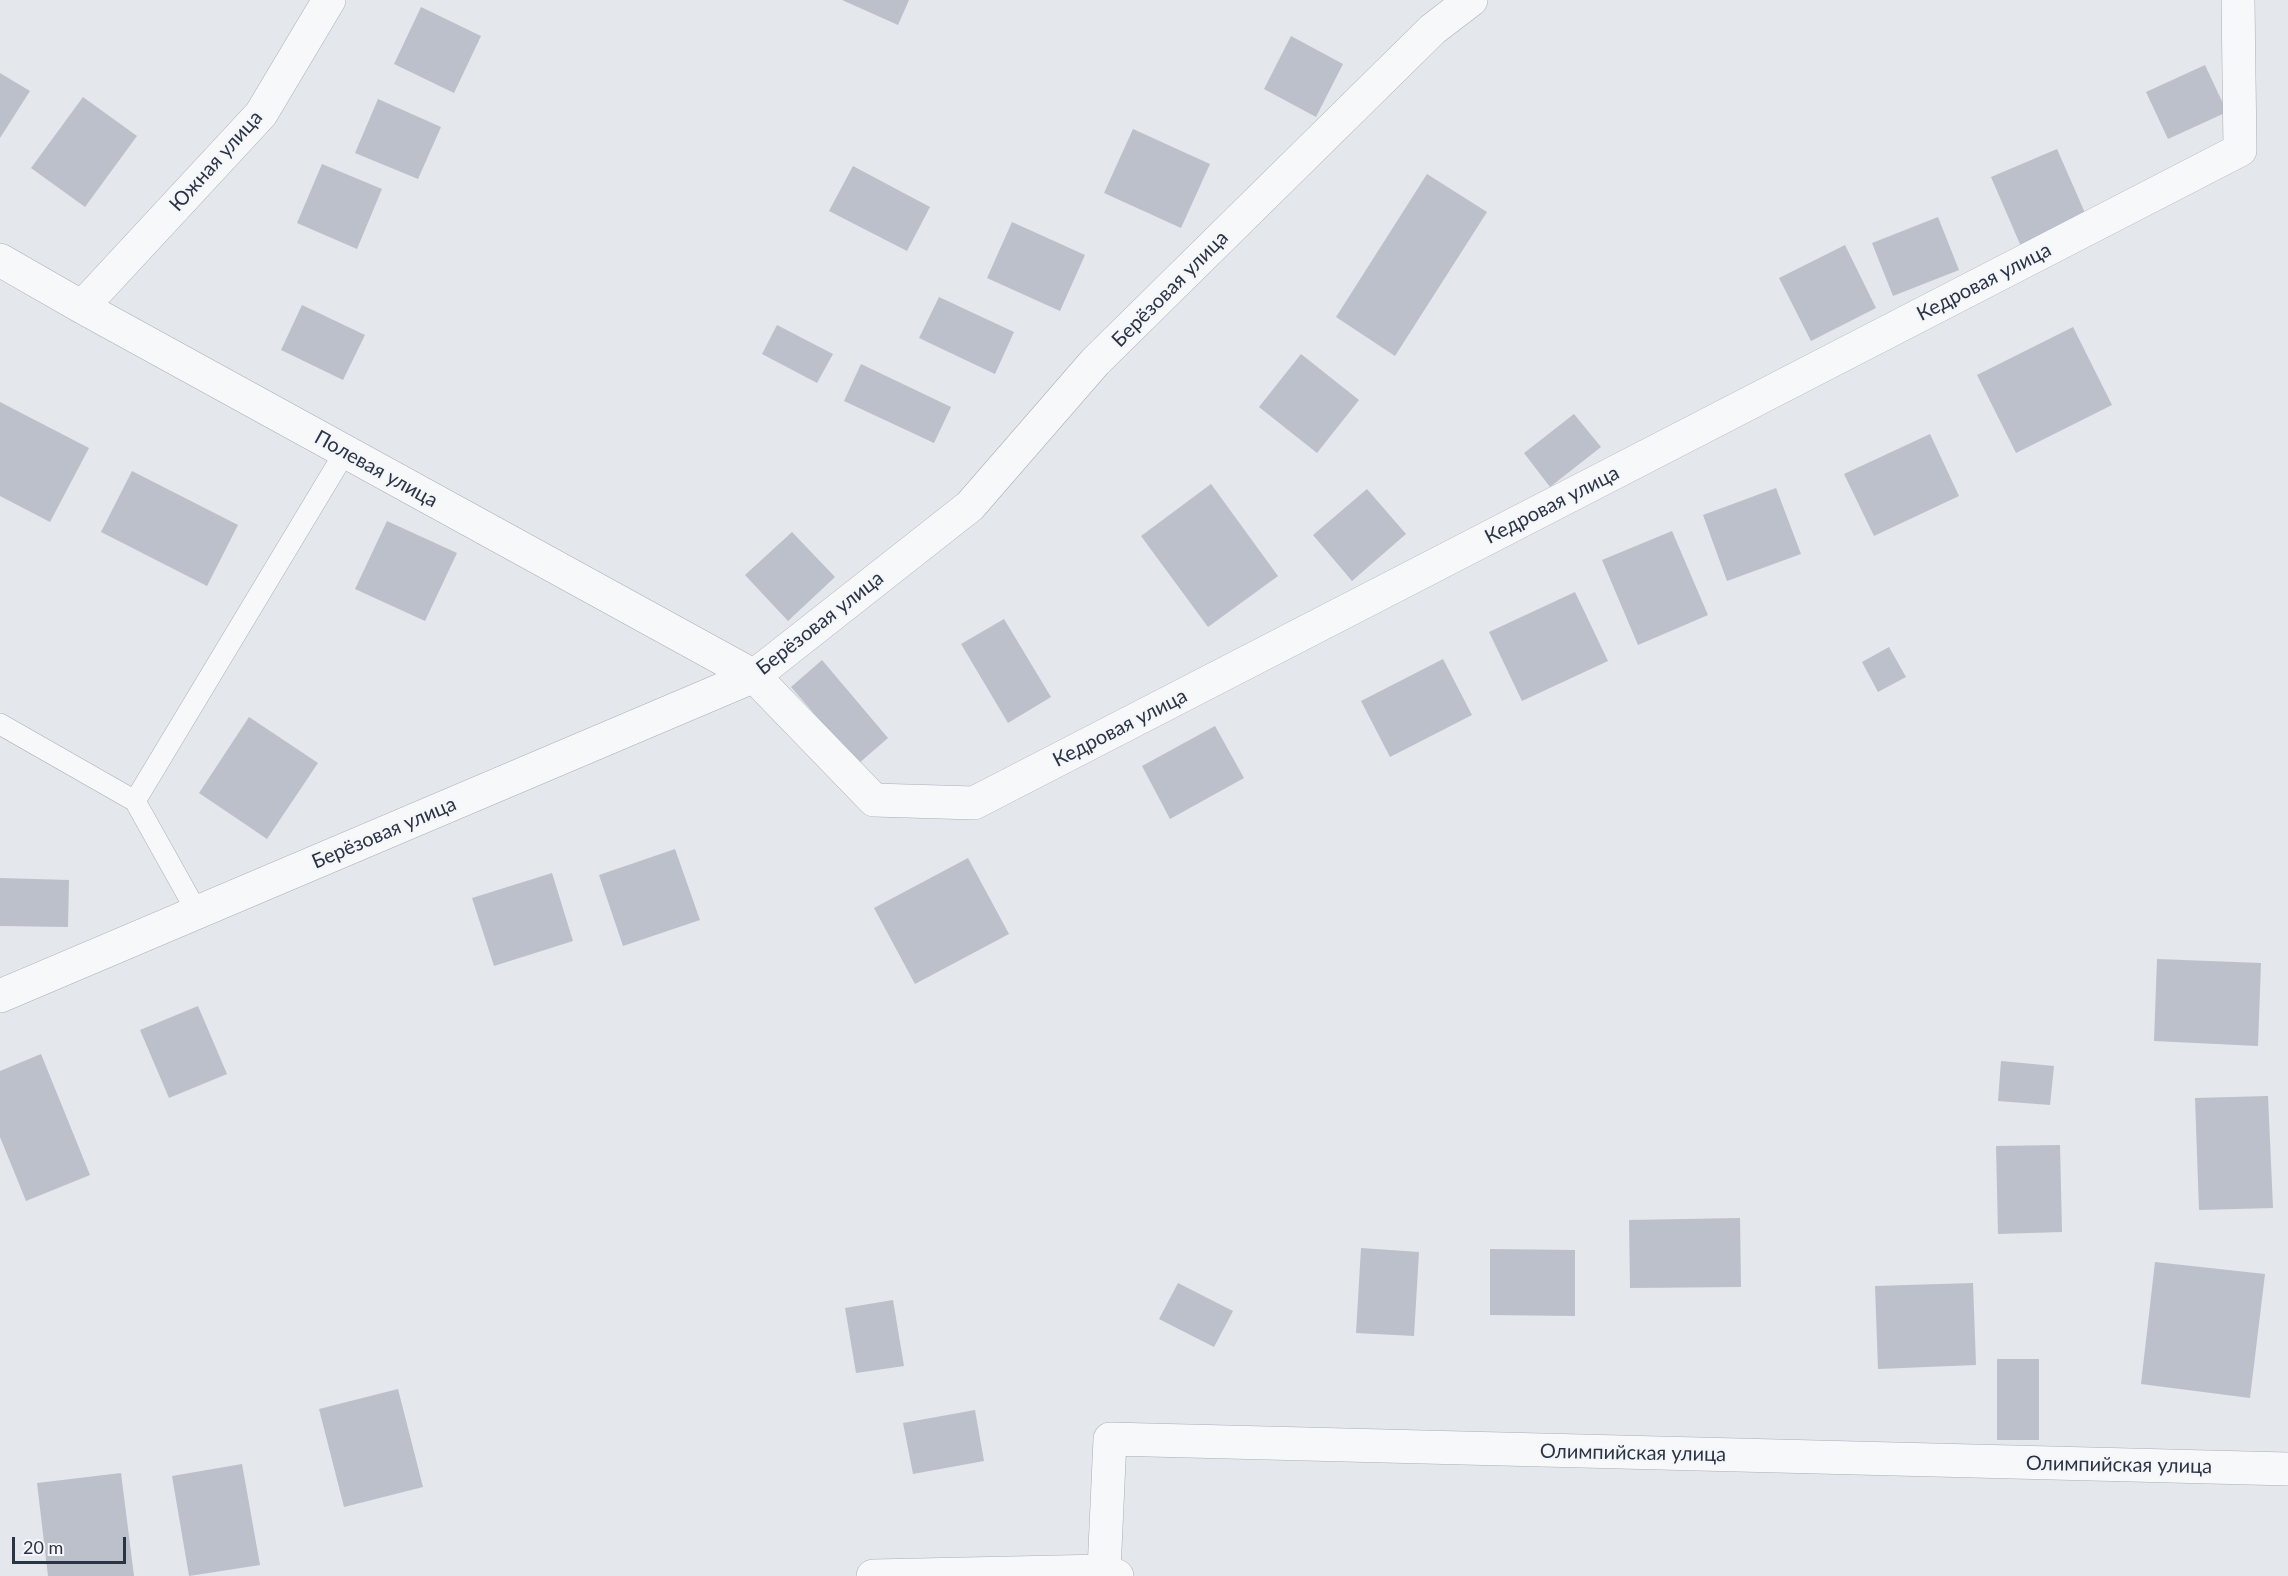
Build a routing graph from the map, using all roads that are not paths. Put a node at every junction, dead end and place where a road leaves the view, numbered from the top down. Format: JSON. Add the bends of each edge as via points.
{"nodes":[{"id":1,"x":329,"y":0,"type":"edge"},
{"id":2,"x":1470,"y":0,"type":"edge"},
{"id":3,"x":2238,"y":0,"type":"edge"},
{"id":4,"x":0,"y":260,"type":"edge"},
{"id":5,"x":82,"y":308,"type":"junction"},
{"id":6,"x":345,"y":452,"type":"junction"},
{"id":7,"x":754,"y":676,"type":"junction"},
{"id":8,"x":0,"y":724,"type":"edge"},
{"id":9,"x":135,"y":801,"type":"junction"},
{"id":10,"x":197,"y":912,"type":"junction"},
{"id":11,"x":0,"y":996,"type":"edge"},
{"id":12,"x":2288,"y":1469,"type":"edge"},
{"id":13,"x":1110,"y":1573,"type":"edge"},
{"id":14,"x":873,"y":1576,"type":"edge"}],
"edges":[{"from":1,"to":5,"type":"street","name":"Южная улица","via":[[261,114]]},
{"from":2,"to":7,"type":"street","name":"Берёзовая улица","via":[[1433,29],[1095,362],[970,506]]},
{"from":3,"to":7,"type":"street","name":"Кедровая улица","via":[[2240,150],[974,803],[874,800]]},
{"from":4,"to":5,"type":"street","name":"Полевая улица"},
{"from":5,"to":6,"type":"street","name":"Полевая улица"},
{"from":6,"to":7,"type":"street","name":"Полевая улица"},
{"from":6,"to":9,"type":"lane"},
{"from":7,"to":10,"type":"street","name":"Берёзовая улица"},
{"from":8,"to":9,"type":"lane"},
{"from":9,"to":10,"type":"lane"},
{"from":10,"to":11,"type":"street","name":"Берёзовая улица"},
{"from":12,"to":13,"type":"street","name":"Олимпийская улица","via":[[1110,1439]]},
{"from":13,"to":14,"type":"street"}]}
